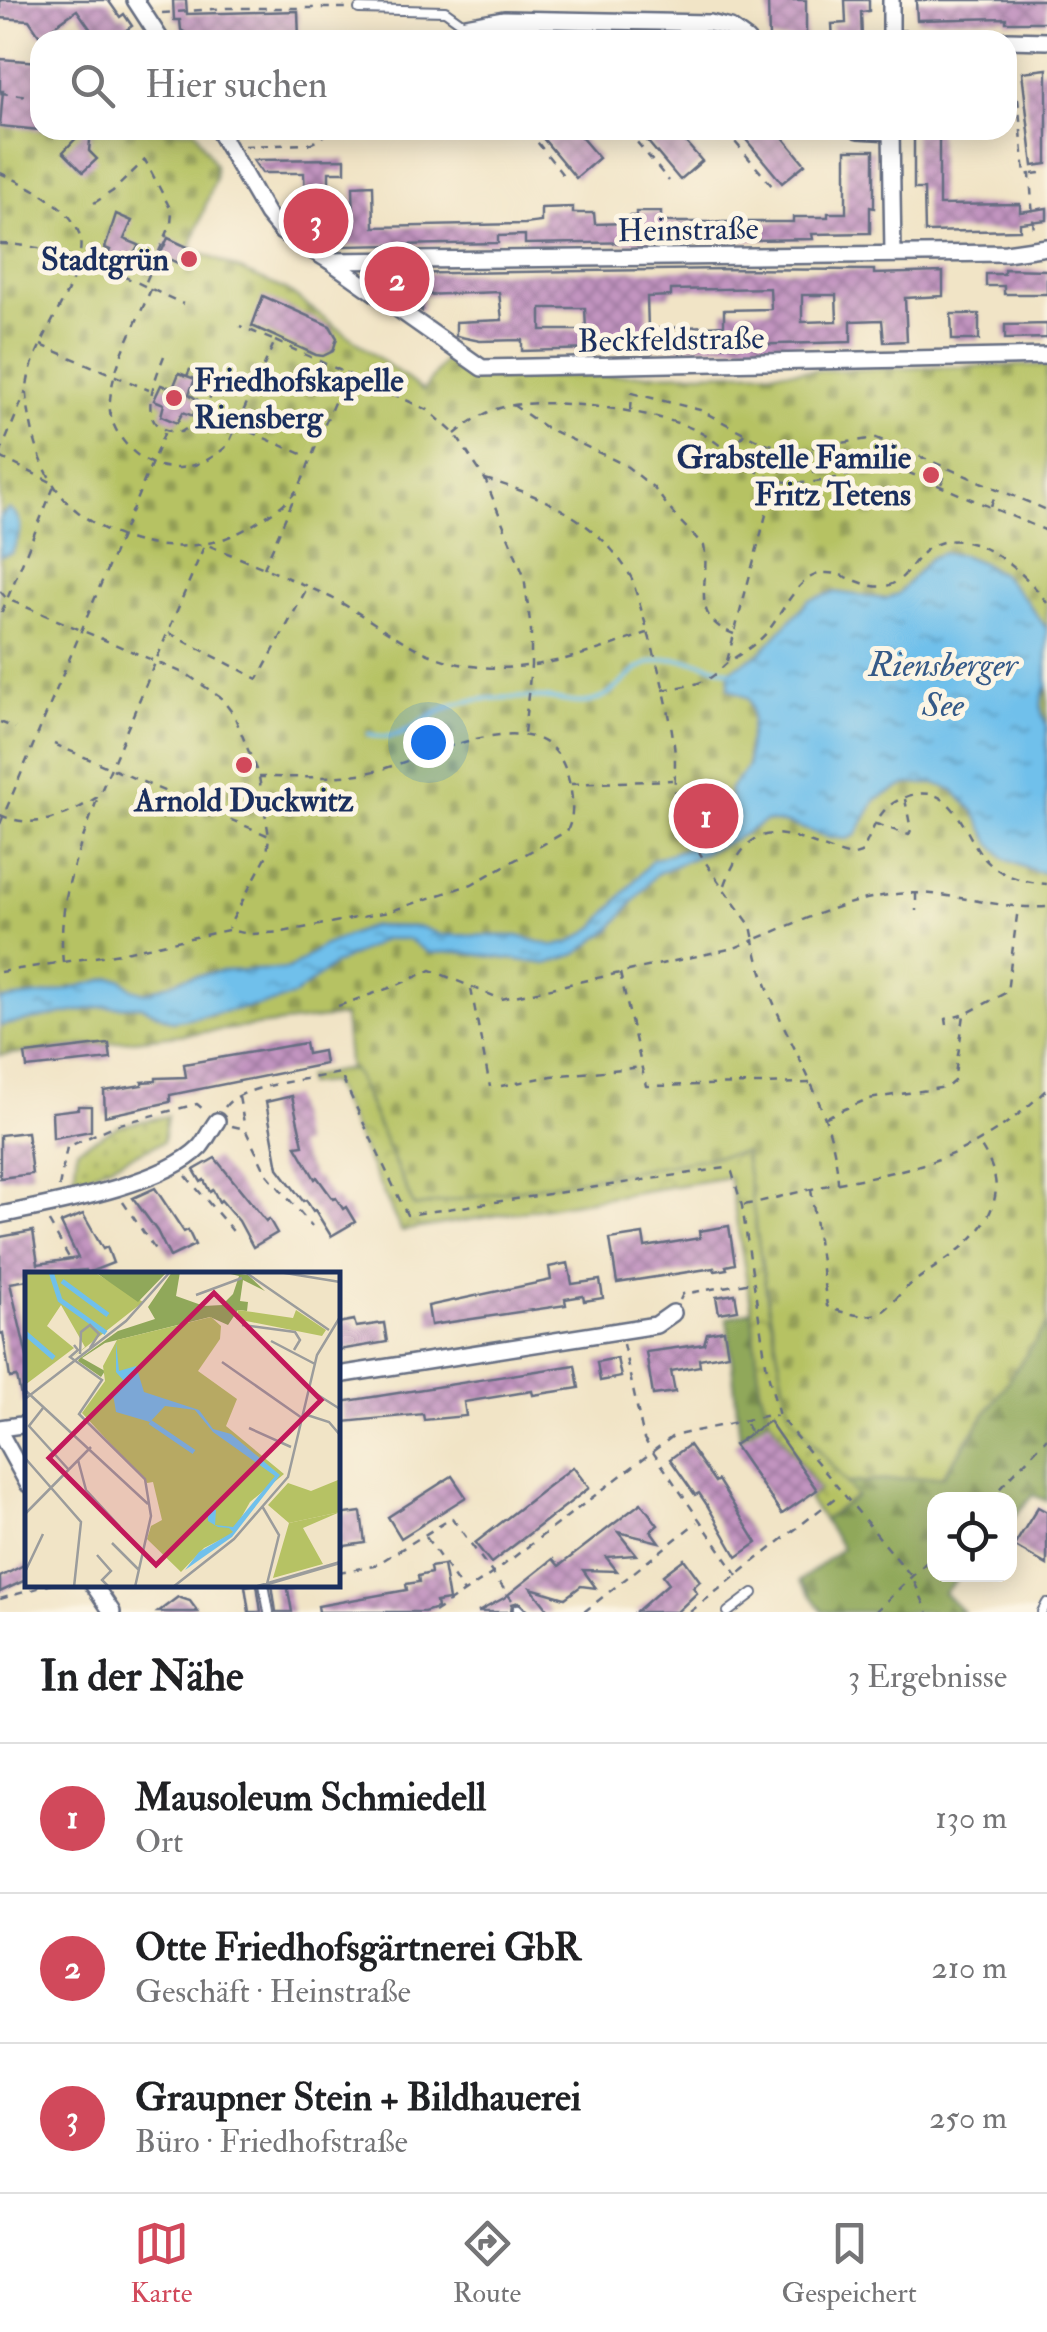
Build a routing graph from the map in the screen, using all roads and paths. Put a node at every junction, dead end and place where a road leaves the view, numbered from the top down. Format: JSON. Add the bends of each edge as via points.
{"nodes":[{"id":1,"x":135,"y":0,"type":"edge"},
{"id":2,"x":891,"y":0,"type":"edge"},
{"id":3,"x":359,"y":9,"type":"joint"},
{"id":4,"x":145,"y":15,"type":"junction"},
{"id":5,"x":466,"y":26,"type":"joint"},
{"id":6,"x":155,"y":30,"type":"edge"},
{"id":7,"x":733,"y":30,"type":"edge"},
{"id":8,"x":891,"y":30,"type":"edge"},
{"id":9,"x":1017,"y":40,"type":"edge"},
{"id":10,"x":1047,"y":41,"type":"edge"},
{"id":11,"x":0,"y":94,"type":"edge"},
{"id":12,"x":30,"y":96,"type":"edge"},
{"id":13,"x":1018,"y":98,"type":"dead end"},
{"id":14,"x":223,"y":140,"type":"edge"},
{"id":15,"x":320,"y":140,"type":"edge"},
{"id":16,"x":536,"y":140,"type":"edge"},
{"id":17,"x":635,"y":140,"type":"edge"},
{"id":18,"x":733,"y":140,"type":"edge"},
{"id":19,"x":891,"y":140,"type":"edge"},
{"id":20,"x":227,"y":147,"type":"junction"},
{"id":21,"x":1047,"y":172,"type":"edge"},
{"id":22,"x":0,"y":173,"type":"edge"},
{"id":23,"x":1030,"y":174,"type":"junction"},
{"id":24,"x":566,"y":180,"type":"dead end"},
{"id":25,"x":669,"y":181,"type":"dead end"},
{"id":26,"x":773,"y":187,"type":"dead end"},
{"id":27,"x":94,"y":204,"type":"dead end"},
{"id":28,"x":0,"y":244,"type":"edge"},
{"id":29,"x":1041,"y":249,"type":"edge"},
{"id":30,"x":894,"y":254,"type":"junction"},
{"id":31,"x":80,"y":258,"type":"junction"},
{"id":32,"x":330,"y":262,"type":"junction"},
{"id":33,"x":144,"y":286,"type":"junction"},
{"id":34,"x":151,"y":289,"type":"junction"},
{"id":35,"x":183,"y":304,"type":"dead end"},
{"id":36,"x":240,"y":326,"type":"dead end"},
{"id":37,"x":275,"y":341,"type":"junction"},
{"id":38,"x":41,"y":345,"type":"junction"},
{"id":39,"x":164,"y":356,"type":"dead end"},
{"id":40,"x":1047,"y":356,"type":"edge"},
{"id":41,"x":191,"y":367,"type":"dead end"},
{"id":42,"x":347,"y":372,"type":"junction"},
{"id":43,"x":116,"y":376,"type":"junction"},
{"id":44,"x":188,"y":376,"type":"dead end"},
{"id":45,"x":218,"y":379,"type":"dead end"},
{"id":46,"x":26,"y":390,"type":"junction"},
{"id":47,"x":150,"y":391,"type":"junction"},
{"id":48,"x":512,"y":404,"type":"junction"},
{"id":49,"x":205,"y":412,"type":"junction"},
{"id":50,"x":630,"y":413,"type":"junction"},
{"id":51,"x":238,"y":428,"type":"junction"},
{"id":52,"x":166,"y":430,"type":"junction"},
{"id":53,"x":745,"y":433,"type":"junction"},
{"id":54,"x":454,"y":434,"type":"junction"},
{"id":55,"x":811,"y":450,"type":"junction"},
{"id":56,"x":730,"y":455,"type":"junction"},
{"id":57,"x":0,"y":456,"type":"edge"},
{"id":58,"x":311,"y":458,"type":"junction"},
{"id":59,"x":151,"y":465,"type":"junction"},
{"id":60,"x":948,"y":467,"type":"junction"},
{"id":61,"x":485,"y":478,"type":"junction"},
{"id":62,"x":776,"y":479,"type":"junction"},
{"id":63,"x":816,"y":482,"type":"junction"},
{"id":64,"x":55,"y":484,"type":"junction"},
{"id":65,"x":940,"y":486,"type":"junction"},
{"id":66,"x":998,"y":489,"type":"junction"},
{"id":67,"x":296,"y":492,"type":"junction"},
{"id":68,"x":991,"y":506,"type":"junction"},
{"id":69,"x":1047,"y":510,"type":"edge"},
{"id":70,"x":1047,"y":531,"type":"edge"},
{"id":71,"x":120,"y":536,"type":"junction"},
{"id":72,"x":205,"y":544,"type":"junction"},
{"id":73,"x":264,"y":568,"type":"junction"},
{"id":74,"x":308,"y":587,"type":"junction"},
{"id":75,"x":0,"y":591,"type":"edge"},
{"id":76,"x":7,"y":599,"type":"junction"},
{"id":77,"x":1047,"y":603,"type":"edge"},
{"id":78,"x":0,"y":616,"type":"edge"},
{"id":79,"x":81,"y":630,"type":"junction"},
{"id":80,"x":168,"y":632,"type":"junction"},
{"id":81,"x":648,"y":632,"type":"junction"},
{"id":82,"x":734,"y":634,"type":"junction"},
{"id":83,"x":156,"y":661,"type":"junction"},
{"id":84,"x":532,"y":666,"type":"junction"},
{"id":85,"x":724,"y":666,"type":"junction"},
{"id":86,"x":663,"y":690,"type":"junction"},
{"id":87,"x":0,"y":722,"type":"edge"},
{"id":88,"x":15,"y":728,"type":"dead end"},
{"id":89,"x":524,"y":734,"type":"junction"},
{"id":90,"x":54,"y":744,"type":"dead end"},
{"id":91,"x":111,"y":769,"type":"junction"},
{"id":92,"x":258,"y":777,"type":"junction"},
{"id":93,"x":673,"y":780,"type":"junction"},
{"id":94,"x":571,"y":784,"type":"junction"},
{"id":95,"x":99,"y":796,"type":"junction"},
{"id":96,"x":904,"y":798,"type":"junction"},
{"id":97,"x":2,"y":816,"type":"edge"},
{"id":98,"x":0,"y":824,"type":"edge"},
{"id":99,"x":876,"y":824,"type":"junction"},
{"id":100,"x":269,"y":836,"type":"junction"},
{"id":101,"x":1047,"y":884,"type":"edge"},
{"id":102,"x":724,"y":886,"type":"junction"},
{"id":103,"x":916,"y":893,"type":"junction"},
{"id":104,"x":1047,"y":907,"type":"edge"},
{"id":105,"x":1018,"y":908,"type":"junction"},
{"id":106,"x":916,"y":911,"type":"dead end"},
{"id":107,"x":228,"y":930,"type":"junction"},
{"id":108,"x":754,"y":940,"type":"junction"},
{"id":109,"x":63,"y":963,"type":"junction"},
{"id":110,"x":620,"y":971,"type":"junction"},
{"id":111,"x":0,"y":972,"type":"edge"},
{"id":112,"x":471,"y":988,"type":"junction"},
{"id":113,"x":338,"y":1006,"type":"dead end"},
{"id":114,"x":964,"y":1015,"type":"junction"},
{"id":115,"x":947,"y":1026,"type":"dead end"},
{"id":116,"x":643,"y":1067,"type":"junction"},
{"id":117,"x":811,"y":1083,"type":"junction"},
{"id":118,"x":501,"y":1086,"type":"dead end"},
{"id":119,"x":490,"y":1087,"type":"dead end"},
{"id":120,"x":1047,"y":1088,"type":"edge"},
{"id":121,"x":238,"y":1095,"type":"junction"},
{"id":122,"x":824,"y":1118,"type":"junction"},
{"id":123,"x":216,"y":1121,"type":"junction"},
{"id":124,"x":245,"y":1130,"type":"junction"},
{"id":125,"x":980,"y":1143,"type":"junction"},
{"id":126,"x":177,"y":1164,"type":"junction"},
{"id":127,"x":838,"y":1183,"type":"junction"},
{"id":128,"x":811,"y":1188,"type":"junction"},
{"id":129,"x":114,"y":1189,"type":"junction"},
{"id":130,"x":56,"y":1204,"type":"junction"},
{"id":131,"x":742,"y":1206,"type":"junction"},
{"id":132,"x":0,"y":1214,"type":"edge"},
{"id":133,"x":312,"y":1226,"type":"dead end"},
{"id":134,"x":237,"y":1236,"type":"dead end"},
{"id":135,"x":156,"y":1250,"type":"dead end"},
{"id":136,"x":72,"y":1263,"type":"dead end"},
{"id":137,"x":753,"y":1282,"type":"junction"},
{"id":138,"x":673,"y":1313,"type":"joint"},
{"id":139,"x":620,"y":1331,"type":"junction"},
{"id":140,"x":340,"y":1375,"type":"edge"},
{"id":141,"x":779,"y":1416,"type":"junction"},
{"id":142,"x":745,"y":1422,"type":"junction"},
{"id":143,"x":25,"y":1425,"type":"edge"},
{"id":144,"x":0,"y":1430,"type":"edge"},
{"id":145,"x":751,"y":1433,"type":"dead end"},
{"id":146,"x":1047,"y":1438,"type":"edge"},
{"id":147,"x":651,"y":1453,"type":"junction"},
{"id":148,"x":6,"y":1461,"type":"edge"},
{"id":149,"x":25,"y":1481,"type":"edge"},
{"id":150,"x":841,"y":1492,"type":"junction"},
{"id":151,"x":997,"y":1492,"type":"edge"},
{"id":152,"x":699,"y":1522,"type":"junction"},
{"id":153,"x":426,"y":1536,"type":"junction"},
{"id":154,"x":927,"y":1562,"type":"edge"},
{"id":155,"x":340,"y":1572,"type":"edge"},
{"id":156,"x":493,"y":1573,"type":"junction"},
{"id":157,"x":738,"y":1576,"type":"junction"},
{"id":158,"x":912,"y":1577,"type":"junction"},
{"id":159,"x":42,"y":1587,"type":"edge"},
{"id":160,"x":94,"y":1587,"type":"edge"},
{"id":161,"x":265,"y":1587,"type":"edge"},
{"id":162,"x":465,"y":1593,"type":"junction"},
{"id":163,"x":753,"y":1593,"type":"dead end"},
{"id":164,"x":0,"y":1599,"type":"edge"},
{"id":165,"x":1047,"y":1603,"type":"edge"},
{"id":166,"x":105,"y":1610,"type":"edge"},
{"id":167,"x":519,"y":1610,"type":"edge"},
{"id":168,"x":269,"y":1612,"type":"edge"},
{"id":169,"x":434,"y":1612,"type":"edge"},
{"id":170,"x":584,"y":1612,"type":"edge"},
{"id":171,"x":690,"y":1612,"type":"edge"},
{"id":172,"x":728,"y":1612,"type":"edge"},
{"id":173,"x":875,"y":1612,"type":"edge"},
{"id":174,"x":928,"y":1612,"type":"edge"},
{"id":175,"x":1042,"y":1612,"type":"edge"}],
"edges":[{"from":1,"to":4,"type":"street"},
{"from":2,"to":8,"type":"street"},
{"from":3,"to":4,"type":"path"},
{"from":3,"to":5,"type":"lane","via":[[445,11]]},
{"from":4,"to":6,"type":"street"},
{"from":5,"to":7,"type":"street","via":[[504,19],[710,23]]},
{"from":9,"to":10,"type":"street"},
{"from":11,"to":12,"type":"path"},
{"from":13,"to":23,"type":"path"},
{"from":14,"to":20,"type":"street","name":"Beckfeldstraße"},
{"from":15,"to":20,"type":"path"},
{"from":16,"to":24,"type":"path"},
{"from":17,"to":25,"type":"path"},
{"from":18,"to":26,"type":"path"},
{"from":19,"to":30,"type":"street"},
{"from":20,"to":32,"type":"street","name":"Beckfeldstraße","via":[[282,232]]},
{"from":21,"to":23,"type":"path"},
{"from":22,"to":31,"type":"path","via":[[60,208],[79,234]]},
{"from":23,"to":29,"type":"path"},
{"from":27,"to":33,"type":"path","via":[[145,160],[172,212]]},
{"from":28,"to":31,"type":"path","via":[[33,244]]},
{"from":29,"to":30,"type":"street","name":"Heinstraße"},
{"from":30,"to":32,"type":"street","name":"Heinstraße"},
{"from":31,"to":33,"type":"path"},
{"from":31,"to":38,"type":"path"},
{"from":32,"to":40,"type":"street","name":"Beckfeldstraße","via":[[482,368]]},
{"from":33,"to":34,"type":"path"},
{"from":34,"to":35,"type":"path"},
{"from":34,"to":43,"type":"path"},
{"from":36,"to":37,"type":"path"},
{"from":37,"to":42,"type":"path"},
{"from":37,"to":51,"type":"path"},
{"from":38,"to":43,"type":"path"},
{"from":38,"to":46,"type":"path"},
{"from":39,"to":47,"type":"path"},
{"from":41,"to":44,"type":"path"},
{"from":42,"to":54,"type":"path","via":[[412,400]]},
{"from":42,"to":58,"type":"path"},
{"from":43,"to":47,"type":"path"},
{"from":43,"to":59,"type":"path","via":[[112,424]]},
{"from":45,"to":49,"type":"path"},
{"from":46,"to":57,"type":"path"},
{"from":46,"to":64,"type":"path","via":[[33,441]]},
{"from":47,"to":52,"type":"path","via":[[150,412]]},
{"from":48,"to":50,"type":"path"},
{"from":48,"to":54,"type":"path"},
{"from":48,"to":82,"type":"path","via":[[653,487],[704,546],[704,608],[712,622]]},
{"from":49,"to":51,"type":"path"},
{"from":49,"to":52,"type":"path","via":[[191,428]]},
{"from":50,"to":53,"type":"path","via":[[632,393],[700,410]]},
{"from":50,"to":56,"type":"path","via":[[690,428]]},
{"from":51,"to":58,"type":"path"},
{"from":51,"to":59,"type":"path","via":[[228,446],[198,465]]},
{"from":52,"to":59,"type":"path"},
{"from":53,"to":55,"type":"path"},
{"from":53,"to":56,"type":"path"},
{"from":54,"to":61,"type":"path"},
{"from":55,"to":60,"type":"path","via":[[876,438]]},
{"from":55,"to":63,"type":"path"},
{"from":56,"to":62,"type":"path"},
{"from":57,"to":64,"type":"path"},
{"from":58,"to":67,"type":"path"},
{"from":59,"to":71,"type":"path"},
{"from":60,"to":65,"type":"path"},
{"from":60,"to":66,"type":"path"},
{"from":61,"to":81,"type":"path","via":[[572,514],[609,544],[632,579]]},
{"from":61,"to":84,"type":"path","via":[[524,576]]},
{"from":62,"to":63,"type":"path"},
{"from":62,"to":82,"type":"path"},
{"from":63,"to":65,"type":"path","via":[[885,467]]},
{"from":64,"to":71,"type":"path","via":[[75,510]]},
{"from":64,"to":76,"type":"path"},
{"from":65,"to":68,"type":"path"},
{"from":66,"to":68,"type":"path"},
{"from":66,"to":69,"type":"path"},
{"from":67,"to":72,"type":"path","via":[[240,533]]},
{"from":67,"to":73,"type":"path"},
{"from":68,"to":70,"type":"path"},
{"from":71,"to":72,"type":"path","via":[[156,546]]},
{"from":71,"to":79,"type":"path"},
{"from":72,"to":73,"type":"path"},
{"from":72,"to":80,"type":"path"},
{"from":73,"to":74,"type":"path"},
{"from":74,"to":80,"type":"path","via":[[258,679]]},
{"from":74,"to":84,"type":"path","via":[[425,653],[456,662]]},
{"from":75,"to":76,"type":"path"},
{"from":76,"to":78,"type":"path"},
{"from":76,"to":79,"type":"path"},
{"from":77,"to":85,"type":"path","via":[[999,556],[958,540],[940,542],[884,587],[824,573],[810,578],[766,634]]},
{"from":79,"to":83,"type":"path"},
{"from":79,"to":97,"type":"path"},
{"from":80,"to":83,"type":"path"},
{"from":81,"to":84,"type":"path"},
{"from":81,"to":86,"type":"path"},
{"from":82,"to":85,"type":"path"},
{"from":83,"to":91,"type":"path"},
{"from":83,"to":92,"type":"path","via":[[220,698],[234,715]]},
{"from":84,"to":89,"type":"path"},
{"from":85,"to":86,"type":"path","via":[[709,679]]},
{"from":86,"to":93,"type":"path"},
{"from":87,"to":88,"type":"path"},
{"from":89,"to":92,"type":"path","via":[[489,734],[364,773]]},
{"from":89,"to":94,"type":"path","via":[[562,756]]},
{"from":90,"to":91,"type":"path"},
{"from":91,"to":95,"type":"path"},
{"from":91,"to":100,"type":"path"},
{"from":92,"to":100,"type":"path"},
{"from":93,"to":94,"type":"path"},
{"from":93,"to":102,"type":"path","via":[[678,810]]},
{"from":94,"to":107,"type":"path","via":[[567,831],[472,884],[335,924],[250,934]]},
{"from":95,"to":97,"type":"path","via":[[44,822]]},
{"from":95,"to":109,"type":"path","via":[[67,886]]},
{"from":96,"to":99,"type":"path","via":[[884,809]]},
{"from":96,"to":99,"type":"path","via":[[909,835]]},
{"from":96,"to":101,"type":"path","via":[[926,792],[940,798],[985,860],[1012,878]]},
{"from":97,"to":98,"type":"path"},
{"from":99,"to":102,"type":"path","via":[[860,853],[851,856],[782,833],[766,835],[736,855]]},
{"from":100,"to":107,"type":"path","via":[[260,870]]},
{"from":102,"to":108,"type":"path"},
{"from":103,"to":105,"type":"path"},
{"from":103,"to":106,"type":"path"},
{"from":103,"to":108,"type":"path","via":[[842,905]]},
{"from":104,"to":105,"type":"path"},
{"from":105,"to":114,"type":"path","via":[[1007,992]]},
{"from":107,"to":109,"type":"path"},
{"from":108,"to":110,"type":"path"},
{"from":108,"to":117,"type":"path","via":[[768,991]]},
{"from":109,"to":111,"type":"path"},
{"from":110,"to":112,"type":"path","via":[[501,1000]]},
{"from":110,"to":116,"type":"path"},
{"from":112,"to":113,"type":"path","via":[[431,970]]},
{"from":112,"to":119,"type":"path"},
{"from":114,"to":115,"type":"path","via":[[946,1019]]},
{"from":114,"to":122,"type":"path","via":[[948,1087],[868,1099]]},
{"from":116,"to":117,"type":"path","via":[[646,1086]]},
{"from":116,"to":118,"type":"path"},
{"from":117,"to":122,"type":"path"},
{"from":120,"to":125,"type":"path"},
{"from":121,"to":123,"type":"path"},
{"from":121,"to":124,"type":"path"},
{"from":121,"to":131,"type":"path","via":[[340,1073],[406,1216],[726,1168]]},
{"from":122,"to":127,"type":"path"},
{"from":123,"to":124,"type":"path"},
{"from":123,"to":126,"type":"street","via":[[200,1147]]},
{"from":123,"to":130,"type":"path","via":[[197,1104],[116,1125],[66,1147]]},
{"from":124,"to":133,"type":"path","via":[[266,1173]]},
{"from":125,"to":127,"type":"path","via":[[912,1169]]},
{"from":125,"to":128,"type":"path","via":[[996,1182],[988,1216],[963,1247],[874,1316],[827,1306]]},
{"from":126,"to":129,"type":"street"},
{"from":126,"to":134,"type":"path"},
{"from":127,"to":128,"type":"path"},
{"from":128,"to":131,"type":"path"},
{"from":129,"to":130,"type":"street"},
{"from":129,"to":135,"type":"path"},
{"from":130,"to":132,"type":"street"},
{"from":130,"to":136,"type":"path","via":[[48,1219]]},
{"from":131,"to":137,"type":"path"},
{"from":137,"to":138,"type":"path","via":[[683,1294]]},
{"from":137,"to":141,"type":"path"},
{"from":138,"to":139,"type":"street","via":[[656,1325]]},
{"from":139,"to":140,"type":"street"},
{"from":139,"to":147,"type":"path"},
{"from":141,"to":142,"type":"path"},
{"from":141,"to":150,"type":"path"},
{"from":142,"to":145,"type":"path"},
{"from":142,"to":147,"type":"path","via":[[673,1436]]},
{"from":143,"to":144,"type":"street"},
{"from":144,"to":148,"type":"street"},
{"from":146,"to":151,"type":"path"},
{"from":147,"to":152,"type":"path"},
{"from":147,"to":156,"type":"path"},
{"from":148,"to":149,"type":"street"},
{"from":150,"to":157,"type":"path"},
{"from":150,"to":158,"type":"path"},
{"from":152,"to":157,"type":"path"},
{"from":152,"to":170,"type":"path"},
{"from":153,"to":155,"type":"path","via":[[374,1566]]},
{"from":153,"to":156,"type":"path","via":[[452,1518]]},
{"from":153,"to":162,"type":"path"},
{"from":154,"to":158,"type":"path"},
{"from":156,"to":162,"type":"path"},
{"from":156,"to":167,"type":"path"},
{"from":157,"to":171,"type":"path"},
{"from":158,"to":173,"type":"path"},
{"from":158,"to":174,"type":"path"},
{"from":159,"to":164,"type":"path"},
{"from":160,"to":166,"type":"street"},
{"from":161,"to":168,"type":"lane"},
{"from":162,"to":169,"type":"path"},
{"from":163,"to":172,"type":"lane"},
{"from":165,"to":175,"type":"lane"}]}
